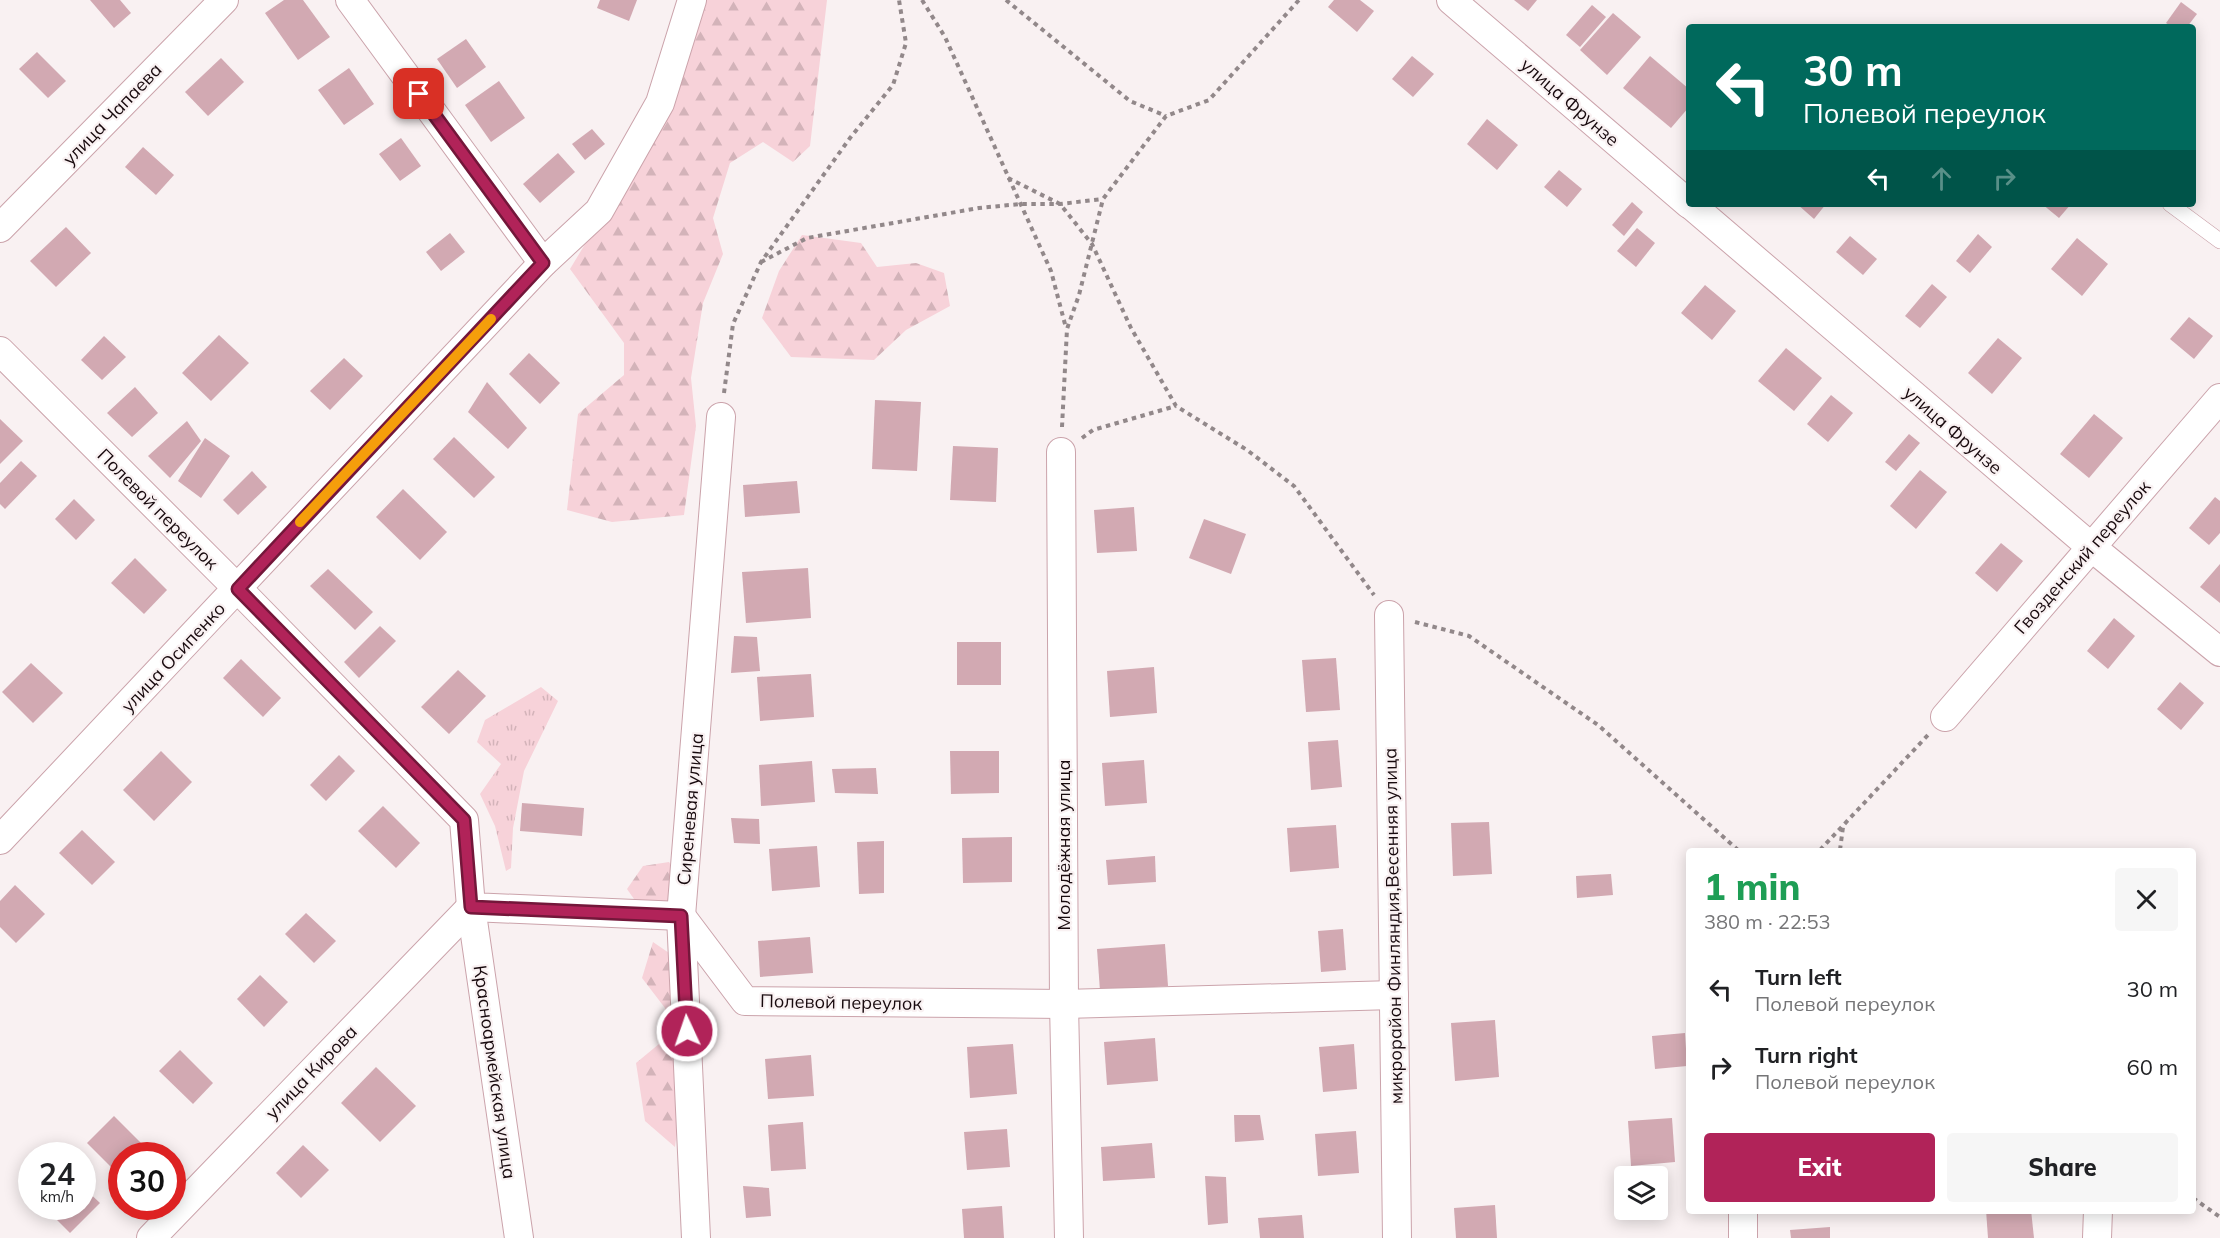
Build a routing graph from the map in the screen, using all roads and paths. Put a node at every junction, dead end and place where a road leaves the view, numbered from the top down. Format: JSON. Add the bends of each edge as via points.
{"nodes":[{"id":1,"x":224,"y":0,"type":"edge"},
{"id":2,"x":350,"y":0,"type":"edge"},
{"id":3,"x":692,"y":0,"type":"edge"},
{"id":4,"x":899,"y":0,"type":"edge"},
{"id":5,"x":922,"y":0,"type":"edge"},
{"id":6,"x":1006,"y":0,"type":"edge"},
{"id":7,"x":1299,"y":0,"type":"edge"},
{"id":8,"x":1451,"y":0,"type":"edge"},
{"id":9,"x":1166,"y":116,"type":"junction"},
{"id":10,"x":1008,"y":178,"type":"junction"},
{"id":11,"x":1103,"y":199,"type":"junction"},
{"id":12,"x":1686,"y":201,"type":"edge"},
{"id":13,"x":1020,"y":204,"type":"junction"},
{"id":14,"x":1060,"y":204,"type":"junction"},
{"id":15,"x":1693,"y":207,"type":"edge"},
{"id":16,"x":2174,"y":207,"type":"edge"},
{"id":17,"x":0,"y":228,"type":"edge"},
{"id":18,"x":2220,"y":241,"type":"edge"},
{"id":19,"x":1092,"y":244,"type":"junction"},
{"id":20,"x":761,"y":262,"type":"junction"},
{"id":21,"x":543,"y":263,"type":"junction"},
{"id":22,"x":1067,"y":329,"type":"junction"},
{"id":23,"x":0,"y":351,"type":"edge"},
{"id":24,"x":2220,"y":398,"type":"edge"},
{"id":25,"x":1176,"y":406,"type":"junction"},
{"id":26,"x":722,"y":417,"type":"joint"},
{"id":27,"x":1061,"y":452,"type":"junction"},
{"id":28,"x":2090,"y":546,"type":"junction"},
{"id":29,"x":238,"y":589,"type":"junction"},
{"id":30,"x":1389,"y":615,"type":"junction"},
{"id":31,"x":2220,"y":652,"type":"edge"},
{"id":32,"x":1945,"y":717,"type":"joint"},
{"id":33,"x":1843,"y":827,"type":"junction"},
{"id":34,"x":0,"y":840,"type":"edge"},
{"id":35,"x":1736,"y":848,"type":"edge"},
{"id":36,"x":1822,"y":848,"type":"edge"},
{"id":37,"x":1840,"y":848,"type":"edge"},
{"id":38,"x":471,"y":907,"type":"junction"},
{"id":39,"x":681,"y":916,"type":"junction"},
{"id":40,"x":1394,"y":995,"type":"junction"},
{"id":41,"x":1064,"y":1004,"type":"junction"},
{"id":42,"x":2196,"y":1200,"type":"edge"},
{"id":43,"x":1743,"y":1214,"type":"edge"},
{"id":44,"x":2098,"y":1214,"type":"edge"},
{"id":45,"x":2220,"y":1217,"type":"edge"},
{"id":46,"x":151,"y":1238,"type":"edge"},
{"id":47,"x":519,"y":1238,"type":"edge"},
{"id":48,"x":696,"y":1238,"type":"edge"},
{"id":49,"x":1069,"y":1238,"type":"edge"},
{"id":50,"x":1397,"y":1238,"type":"edge"},
{"id":51,"x":1743,"y":1238,"type":"edge"},
{"id":52,"x":2097,"y":1238,"type":"edge"}],
"edges":[{"from":1,"to":17,"type":"street","name":"улица Чапаева"},
{"from":2,"to":21,"type":"street"},
{"from":3,"to":21,"type":"street","name":"улица Осипенко","via":[[660,103],[644,132],[599,211]]},
{"from":4,"to":20,"type":"path","via":[[906,43],[893,85]]},
{"from":5,"to":10,"type":"path","via":[[945,37]]},
{"from":6,"to":9,"type":"path","via":[[1130,101]]},
{"from":7,"to":9,"type":"path","via":[[1209,100]]},
{"from":8,"to":12,"type":"street","name":"улица Фрунзе"},
{"from":9,"to":11,"type":"path"},
{"from":10,"to":13,"type":"path"},
{"from":10,"to":14,"type":"path"},
{"from":11,"to":14,"type":"path"},
{"from":11,"to":19,"type":"path"},
{"from":13,"to":14,"type":"path"},
{"from":13,"to":20,"type":"path","via":[[807,238]]},
{"from":13,"to":22,"type":"path","via":[[1051,271]]},
{"from":14,"to":19,"type":"path"},
{"from":15,"to":28,"type":"street","name":"улица Фрунзе"},
{"from":16,"to":18,"type":"lane"},
{"from":19,"to":22,"type":"path"},
{"from":19,"to":25,"type":"path","via":[[1131,328]]},
{"from":20,"to":26,"type":"path","via":[[733,324]]},
{"from":21,"to":29,"type":"street","name":"улица Осипенко"},
{"from":22,"to":27,"type":"path"},
{"from":23,"to":29,"type":"street","name":"Полевой переулок"},
{"from":24,"to":28,"type":"street","name":"Гвозденский переулок"},
{"from":25,"to":27,"type":"path","via":[[1093,430]]},
{"from":25,"to":30,"type":"path","via":[[1294,486]]},
{"from":26,"to":39,"type":"street","name":"Сиреневая улица"},
{"from":27,"to":41,"type":"street","name":"Молодёжная улица"},
{"from":28,"to":31,"type":"street","name":"улица Фрунзе"},
{"from":28,"to":32,"type":"street","name":"Гвозденский переулок"},
{"from":29,"to":34,"type":"street","name":"улица Осипенко"},
{"from":29,"to":38,"type":"street","name":"Полевой переулок","via":[[464,820]]},
{"from":30,"to":35,"type":"path","via":[[1469,636],[1598,725]]},
{"from":30,"to":40,"type":"street","name":"микрорайон Финляндия,Весенняя улица"},
{"from":32,"to":33,"type":"path"},
{"from":33,"to":36,"type":"path"},
{"from":33,"to":37,"type":"path"},
{"from":38,"to":39,"type":"street"},
{"from":38,"to":46,"type":"street","name":"улица Кирова"},
{"from":38,"to":47,"type":"street","name":"Красноармейская улица"},
{"from":39,"to":41,"type":"street","name":"Полевой переулок","via":[[745,1001]]},
{"from":39,"to":48,"type":"street","name":"Сиреневая улица"},
{"from":40,"to":41,"type":"street"},
{"from":40,"to":50,"type":"street","name":"микрорайон Финляндия,Весенняя улица"},
{"from":41,"to":49,"type":"street","name":"Молодёжная улица"},
{"from":42,"to":45,"type":"path"},
{"from":43,"to":51,"type":"street"},
{"from":44,"to":52,"type":"street"}]}
